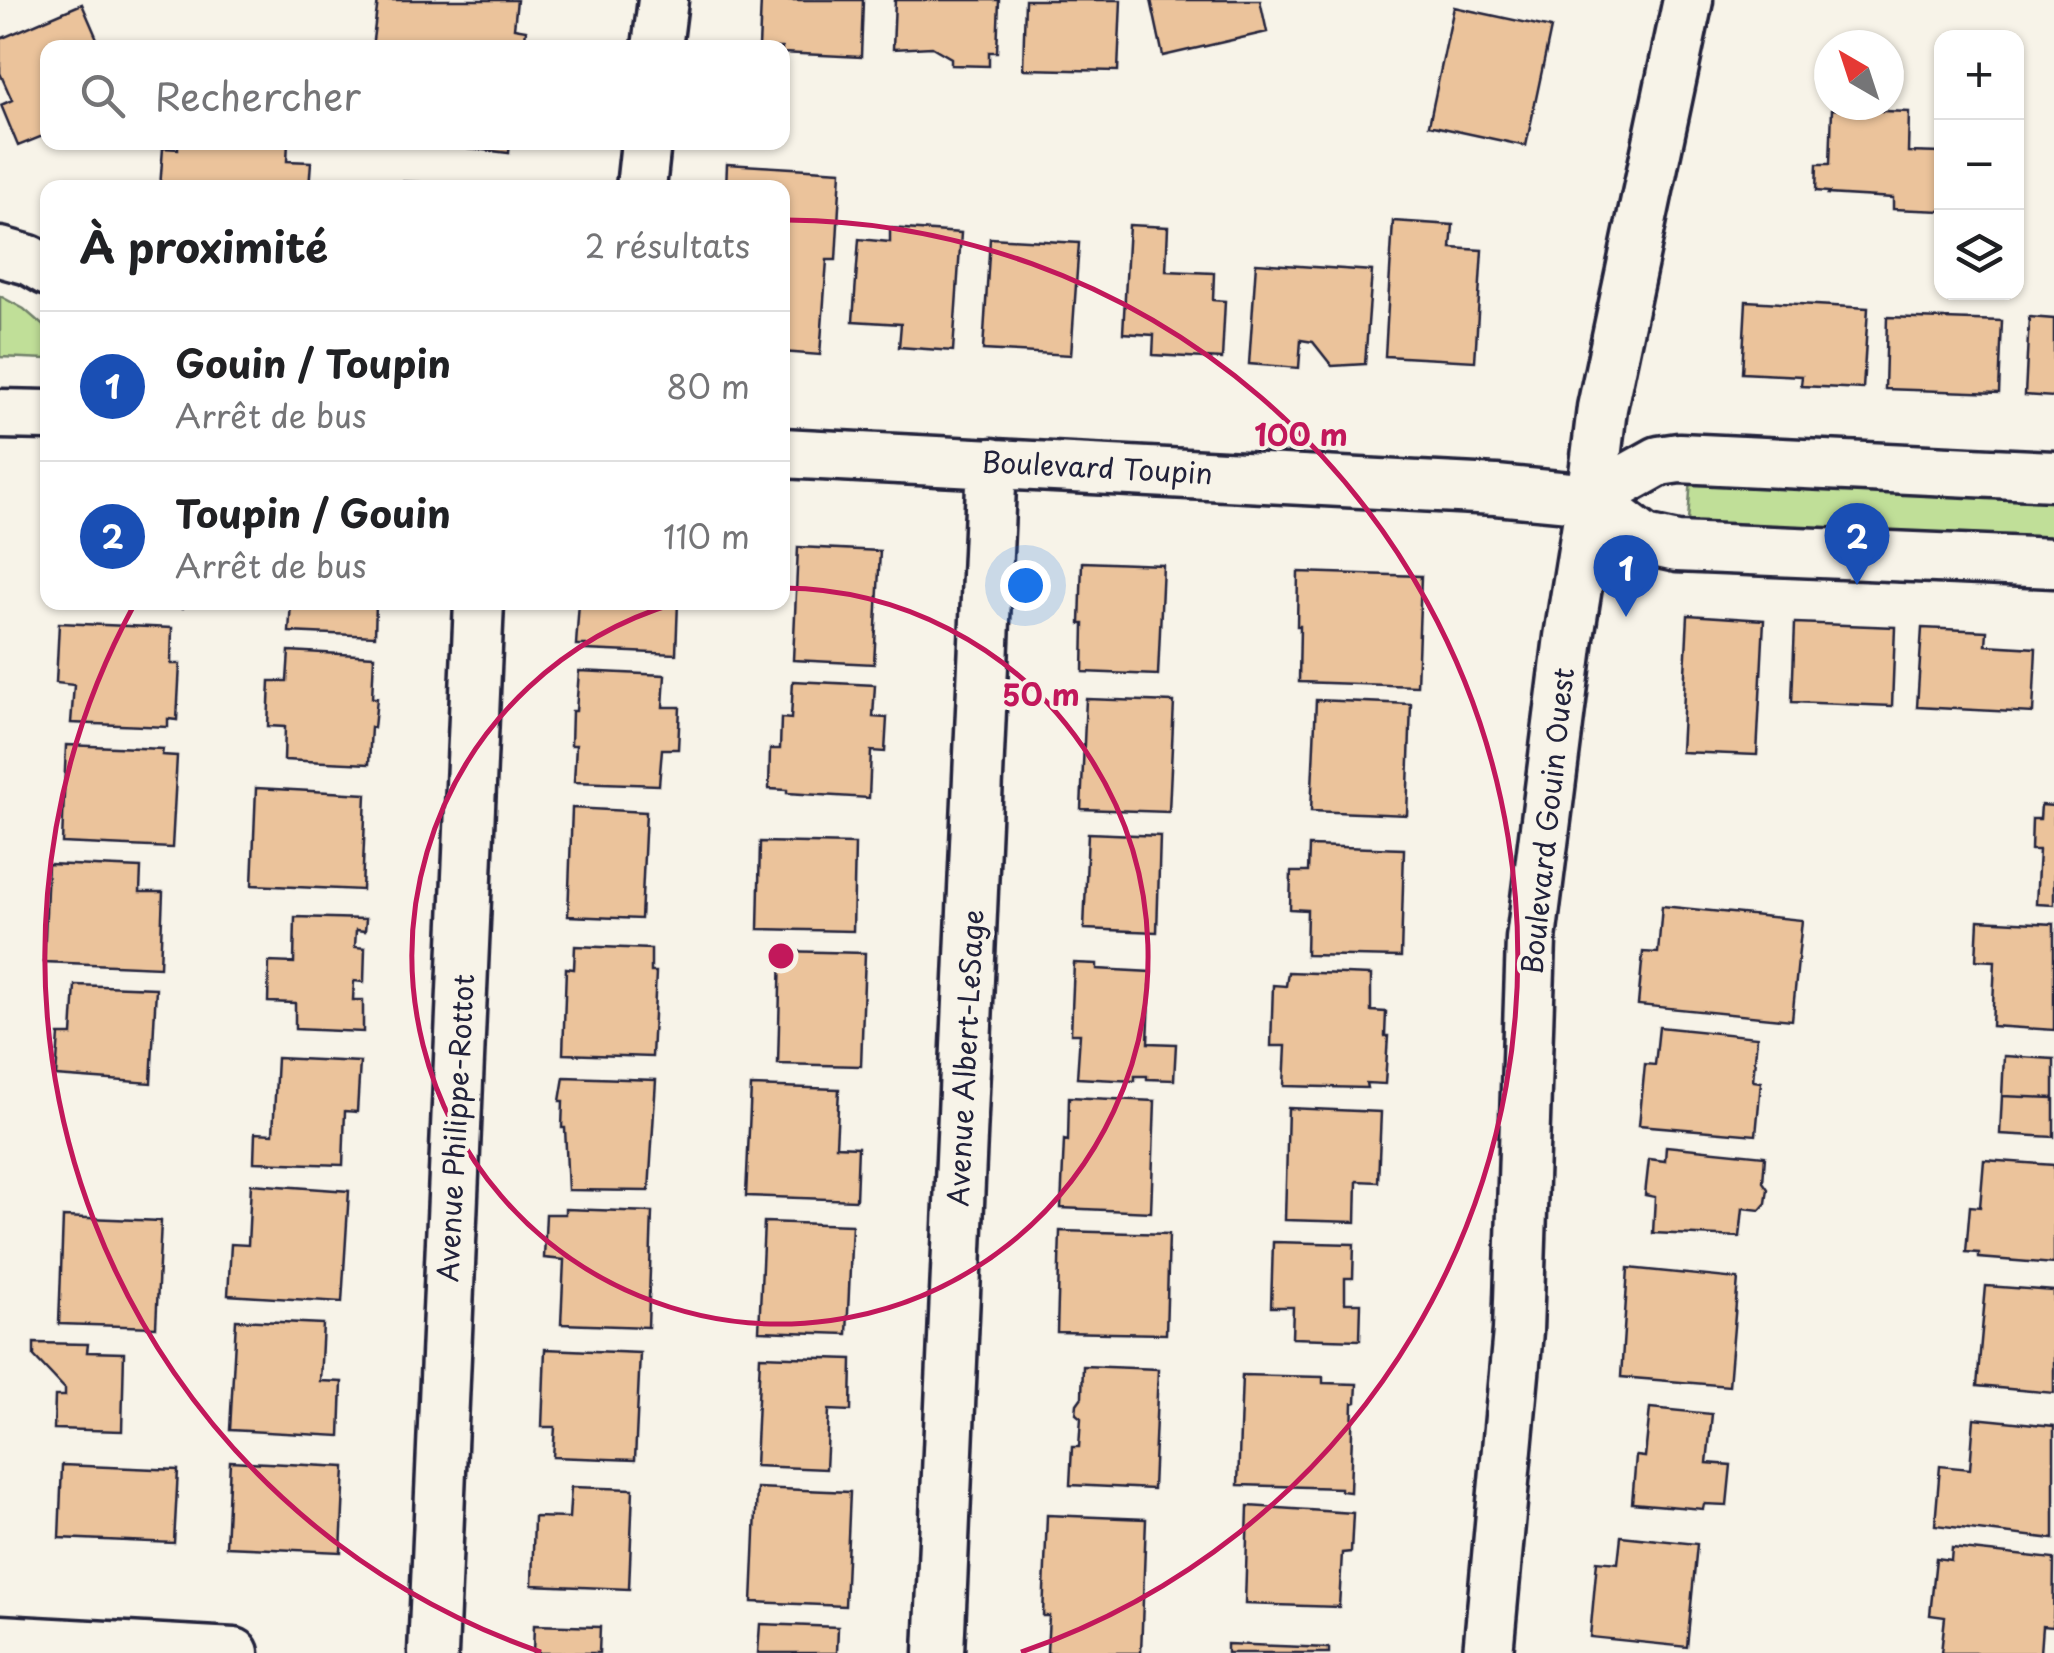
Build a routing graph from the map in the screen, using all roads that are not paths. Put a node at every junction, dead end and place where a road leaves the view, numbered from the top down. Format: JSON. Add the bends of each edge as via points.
{"nodes":[{"id":1,"x":663,"y":0,"type":"edge"},
{"id":2,"x":1688,"y":0,"type":"edge"},
{"id":3,"x":659,"y":40,"type":"edge"},
{"id":4,"x":645,"y":150,"type":"edge"},
{"id":5,"x":642,"y":180,"type":"edge"},
{"id":6,"x":0,"y":252,"type":"edge"},
{"id":7,"x":40,"y":266,"type":"edge"},
{"id":8,"x":0,"y":414,"type":"edge"},
{"id":9,"x":40,"y":416,"type":"edge"},
{"id":10,"x":790,"y":453,"type":"edge"},
{"id":11,"x":992,"y":463,"type":"junction"},
{"id":12,"x":2054,"y":476,"type":"edge"},
{"id":13,"x":1591,"y":499,"type":"junction"},
{"id":14,"x":2054,"y":563,"type":"edge"},
{"id":15,"x":479,"y":610,"type":"edge"},
{"id":16,"x":0,"y":1640,"type":"edge"},
{"id":17,"x":234,"y":1653,"type":"edge"},
{"id":18,"x":434,"y":1653,"type":"edge"},
{"id":19,"x":939,"y":1653,"type":"edge"},
{"id":20,"x":1488,"y":1653,"type":"edge"}],
"edges":[{"from":1,"to":3,"type":"street"},
{"from":2,"to":13,"type":"street","name":"Boulevard Gouin Ouest","via":[[1602,408]]},
{"from":4,"to":5,"type":"street"},
{"from":6,"to":7,"type":"street"},
{"from":8,"to":9,"type":"street"},
{"from":10,"to":11,"type":"street","name":"Boulevard Toupin"},
{"from":11,"to":13,"type":"street","name":"Boulevard Toupin"},
{"from":11,"to":19,"type":"street","name":"Avenue Albert-LeSage"},
{"from":12,"to":13,"type":"street","via":[[1679,458],[1659,461]]},
{"from":13,"to":14,"type":"street","via":[[1645,540],[1676,547]]},
{"from":13,"to":20,"type":"street","name":"Boulevard Gouin Ouest","via":[[1530,938],[1518,1331]]},
{"from":15,"to":18,"type":"street","name":"Avenue Philippe-Rottot"},
{"from":16,"to":17,"type":"street"}]}
